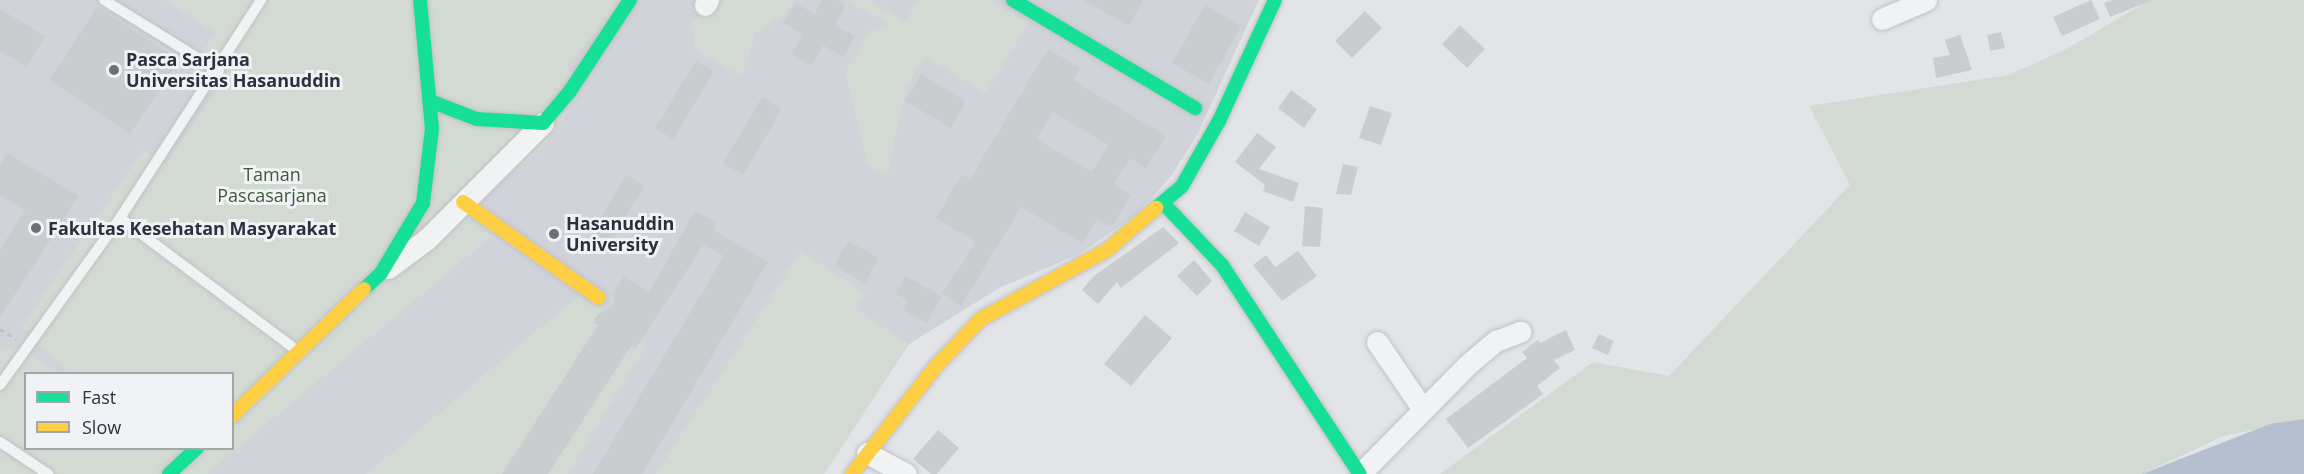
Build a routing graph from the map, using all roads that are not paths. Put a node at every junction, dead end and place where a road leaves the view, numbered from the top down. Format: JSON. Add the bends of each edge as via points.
{"nodes":[{"id":1,"x":104,"y":0,"type":"edge"},
{"id":2,"x":261,"y":0,"type":"edge"},
{"id":3,"x":420,"y":0,"type":"edge"},
{"id":4,"x":630,"y":0,"type":"edge"},
{"id":5,"x":1013,"y":0,"type":"edge"},
{"id":6,"x":1275,"y":0,"type":"edge"},
{"id":7,"x":1926,"y":0,"type":"edge"},
{"id":8,"x":1882,"y":19,"type":"dead end"},
{"id":9,"x":219,"y":71,"type":"junction"},
{"id":10,"x":430,"y":101,"type":"junction"},
{"id":11,"x":1195,"y":108,"type":"dead end"},
{"id":12,"x":543,"y":123,"type":"junction"},
{"id":13,"x":463,"y":202,"type":"junction"},
{"id":14,"x":1168,"y":209,"type":"junction"},
{"id":15,"x":120,"y":218,"type":"junction"},
{"id":16,"x":381,"y":273,"type":"junction"},
{"id":17,"x":598,"y":298,"type":"dead end"},
{"id":18,"x":1520,"y":332,"type":"dead end"},
{"id":19,"x":1377,"y":342,"type":"dead end"},
{"id":20,"x":301,"y":353,"type":"junction"},
{"id":21,"x":0,"y":385,"type":"edge"},
{"id":22,"x":1422,"y":408,"type":"junction"},
{"id":23,"x":234,"y":414,"type":"edge"},
{"id":24,"x":0,"y":442,"type":"edge"},
{"id":25,"x":195,"y":450,"type":"edge"},
{"id":26,"x":888,"y":464,"type":"edge"},
{"id":27,"x":48,"y":474,"type":"edge"},
{"id":28,"x":169,"y":474,"type":"edge"},
{"id":29,"x":852,"y":474,"type":"edge"},
{"id":30,"x":1361,"y":474,"type":"edge"}],
"edges":[{"from":1,"to":9,"type":"lane"},
{"from":2,"to":9,"type":"lane"},
{"from":3,"to":10,"type":"street"},
{"from":4,"to":12,"type":"street","via":[[570,91]]},
{"from":5,"to":11,"type":"street"},
{"from":6,"to":14,"type":"street","via":[[1194,168]]},
{"from":7,"to":8,"type":"street"},
{"from":9,"to":15,"type":"lane"},
{"from":10,"to":12,"type":"street","via":[[477,119]]},
{"from":10,"to":16,"type":"street","via":[[432,129],[426,194]]},
{"from":12,"to":13,"type":"street"},
{"from":13,"to":16,"type":"street","via":[[427,239]]},
{"from":13,"to":17,"type":"street"},
{"from":14,"to":26,"type":"street","via":[[1107,250],[981,319],[936,366]]},
{"from":14,"to":30,"type":"street","via":[[1222,266]]},
{"from":15,"to":20,"type":"lane"},
{"from":15,"to":21,"type":"lane"},
{"from":16,"to":20,"type":"street"},
{"from":18,"to":22,"type":"street","via":[[1496,341]]},
{"from":19,"to":22,"type":"street"},
{"from":20,"to":23,"type":"street"},
{"from":22,"to":30,"type":"street"},
{"from":24,"to":27,"type":"lane"},
{"from":25,"to":28,"type":"street"},
{"from":26,"to":29,"type":"street"}]}
